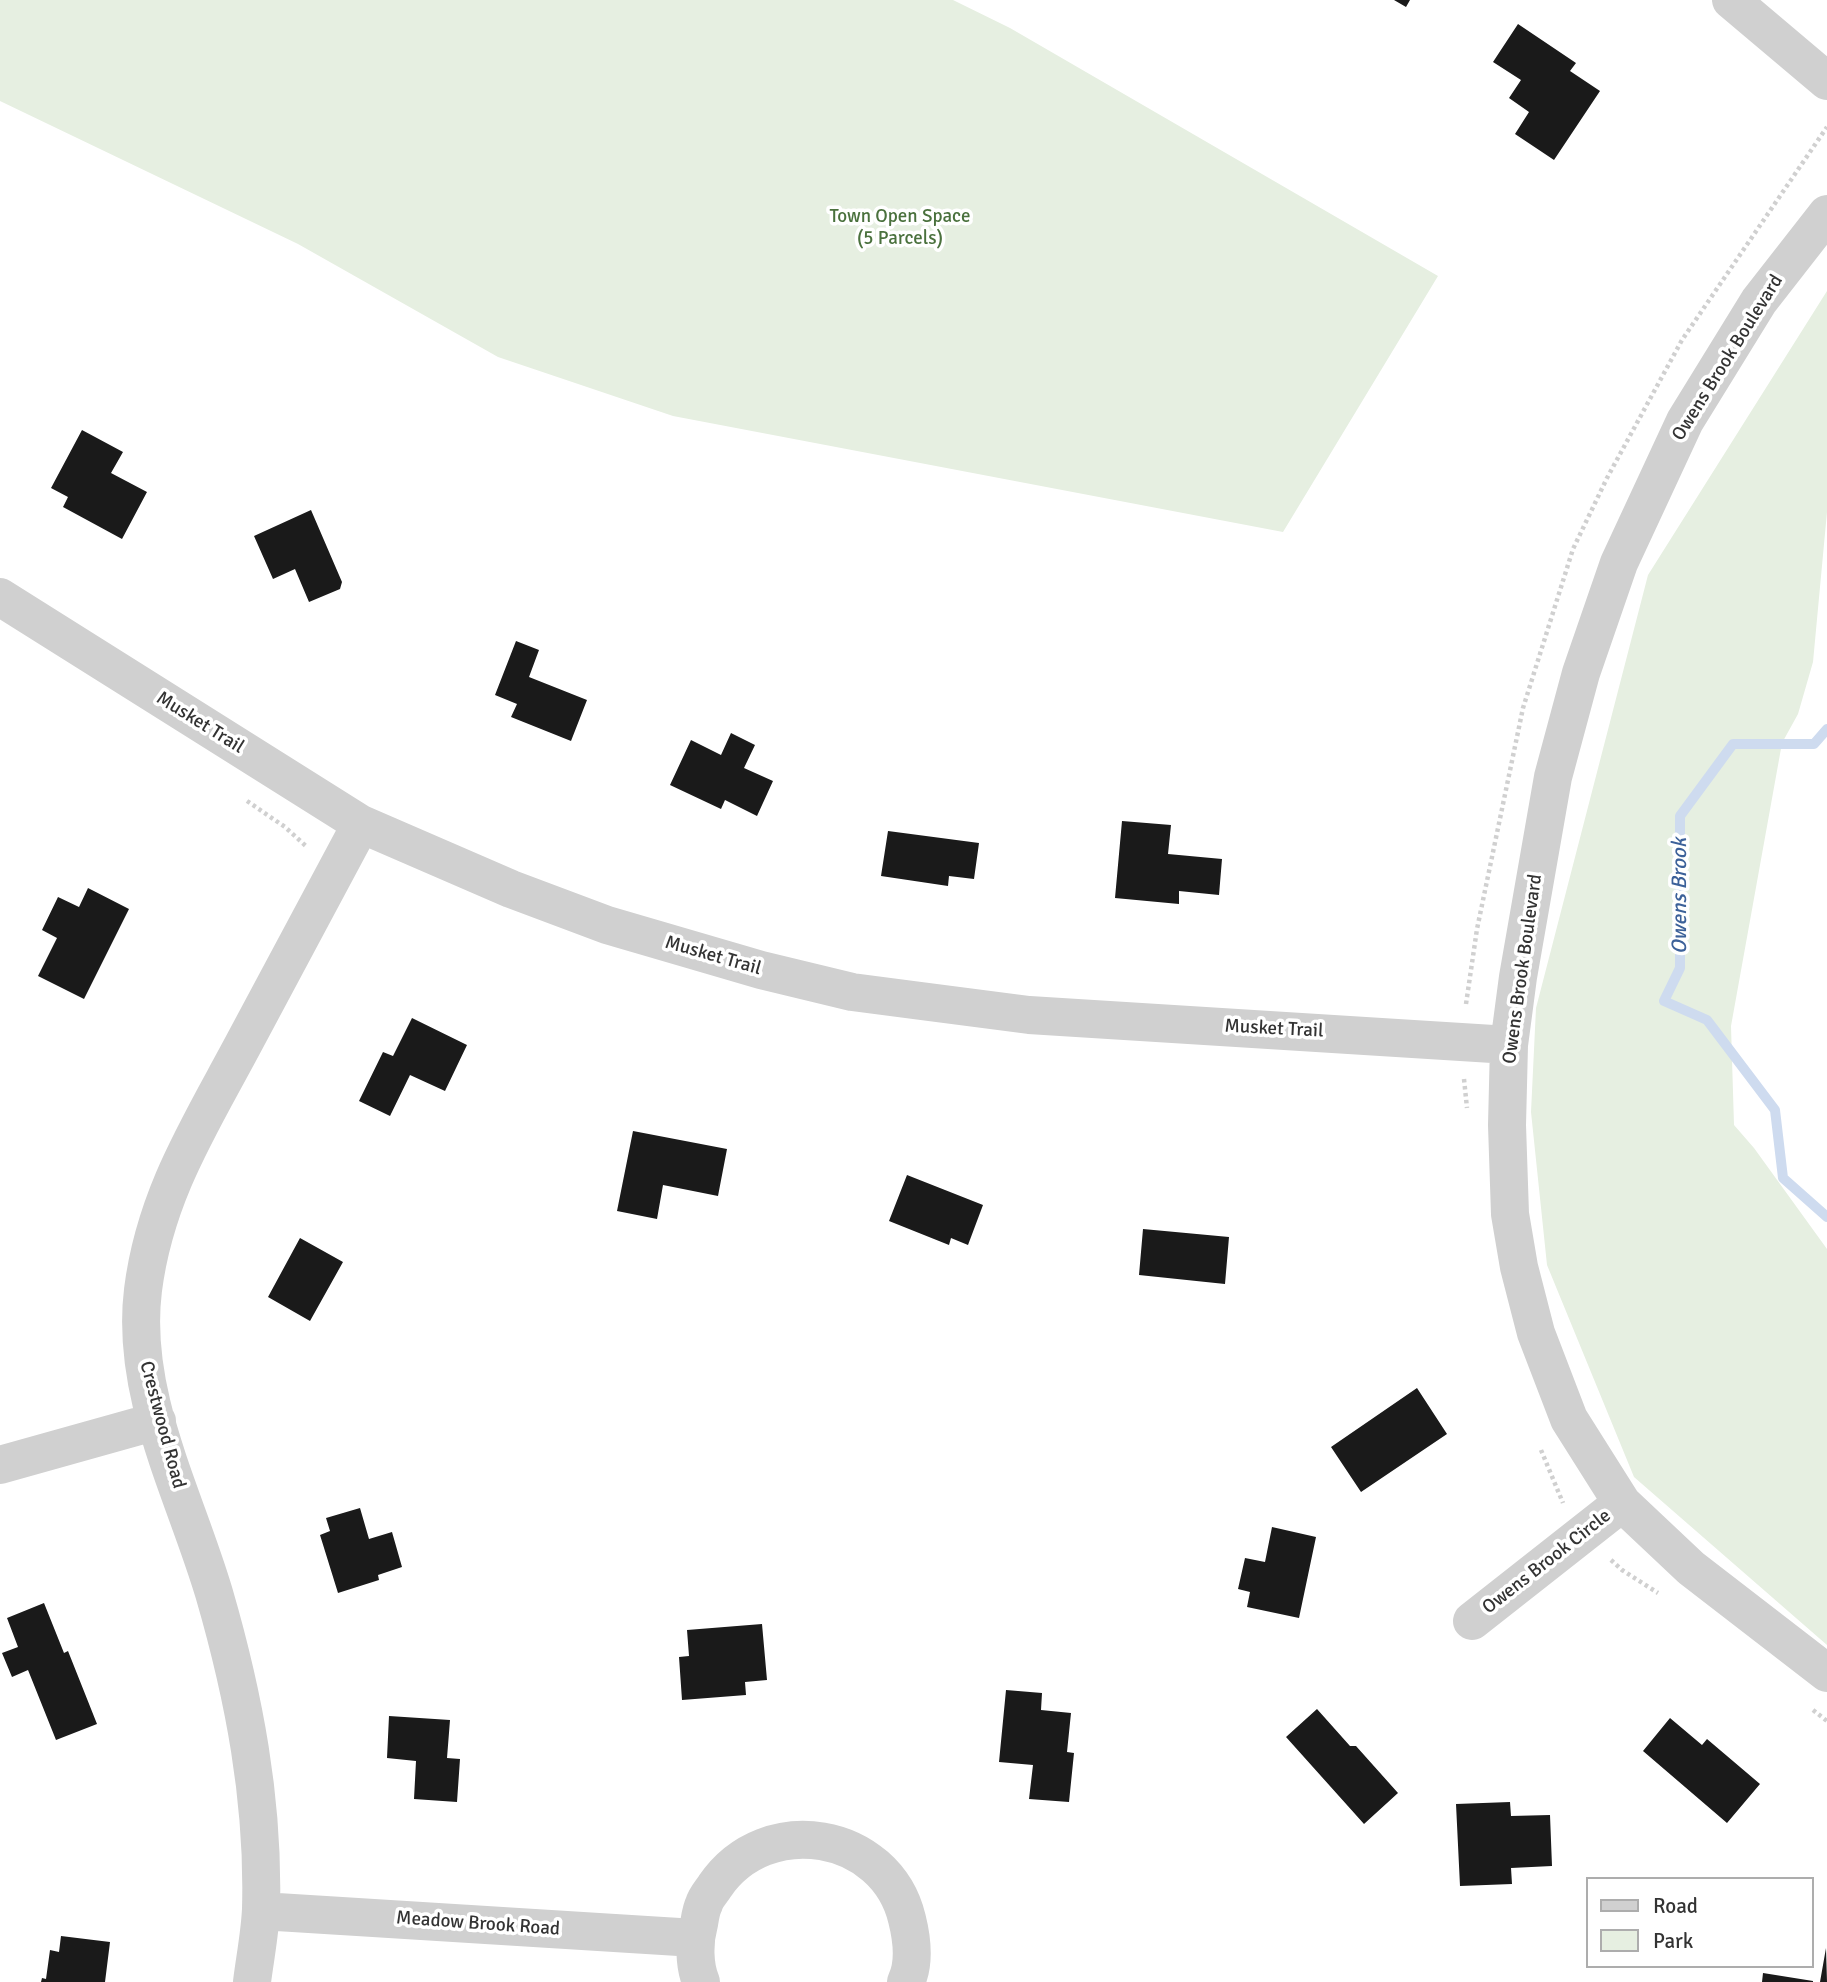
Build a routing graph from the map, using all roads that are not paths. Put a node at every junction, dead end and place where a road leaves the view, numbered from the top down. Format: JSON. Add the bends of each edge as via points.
{"nodes":[{"id":1,"x":1731,"y":0,"type":"edge"},
{"id":2,"x":1827,"y":81,"type":"edge"},
{"id":3,"x":1827,"y":214,"type":"edge"},
{"id":4,"x":0,"y":597,"type":"edge"},
{"id":5,"x":361,"y":824,"type":"junction"},
{"id":6,"x":1509,"y":1045,"type":"junction"},
{"id":7,"x":157,"y":1420,"type":"junction"},
{"id":8,"x":0,"y":1465,"type":"edge"},
{"id":9,"x":1622,"y":1503,"type":"junction"},
{"id":10,"x":1472,"y":1622,"type":"dead end"},
{"id":11,"x":1827,"y":1674,"type":"edge"},
{"id":12,"x":261,"y":1911,"type":"junction"},
{"id":13,"x":695,"y":1938,"type":"junction"},
{"id":14,"x":251,"y":1982,"type":"edge"},
{"id":15,"x":701,"y":1982,"type":"edge"},
{"id":16,"x":906,"y":1982,"type":"edge"}],
"edges":[{"from":1,"to":2,"type":"street"},
{"from":3,"to":6,"type":"street","name":"Owens Brook Boulevard","via":[[1759,301],[1685,421],[1619,563],[1581,673],[1553,777]]},
{"from":4,"to":5,"type":"street","name":"Musket Trail"},
{"from":5,"to":6,"type":"street","name":"Musket Trail","via":[[607,925],[852,992],[1029,1015]]},
{"from":5,"to":7,"type":"street","name":"Crestwood Road","via":[[174,1174],[152,1237],[143,1293],[142,1353]]},
{"from":6,"to":9,"type":"street","name":"Owens Brook Boulevard","via":[[1510,1214],[1519,1267],[1536,1333],[1569,1419]]},
{"from":7,"to":8,"type":"street"},
{"from":7,"to":12,"type":"street","name":"Crestwood Road","via":[[214,1593],[247,1723],[259,1812]]},
{"from":9,"to":10,"type":"street","name":"Owens Brook Circle"},
{"from":9,"to":11,"type":"street","name":"Owens Brook Boulevard","via":[[1691,1568]]},
{"from":12,"to":13,"type":"street","name":"Meadow Brook Road"},
{"from":12,"to":14,"type":"street","name":"Crestwood Road"},
{"from":13,"to":15,"type":"street"},
{"from":13,"to":16,"type":"street","via":[[704,1903],[724,1873],[752,1851],[787,1840],[822,1840],[856,1852],[884,1874],[904,1904],[912,1940]]}]}
